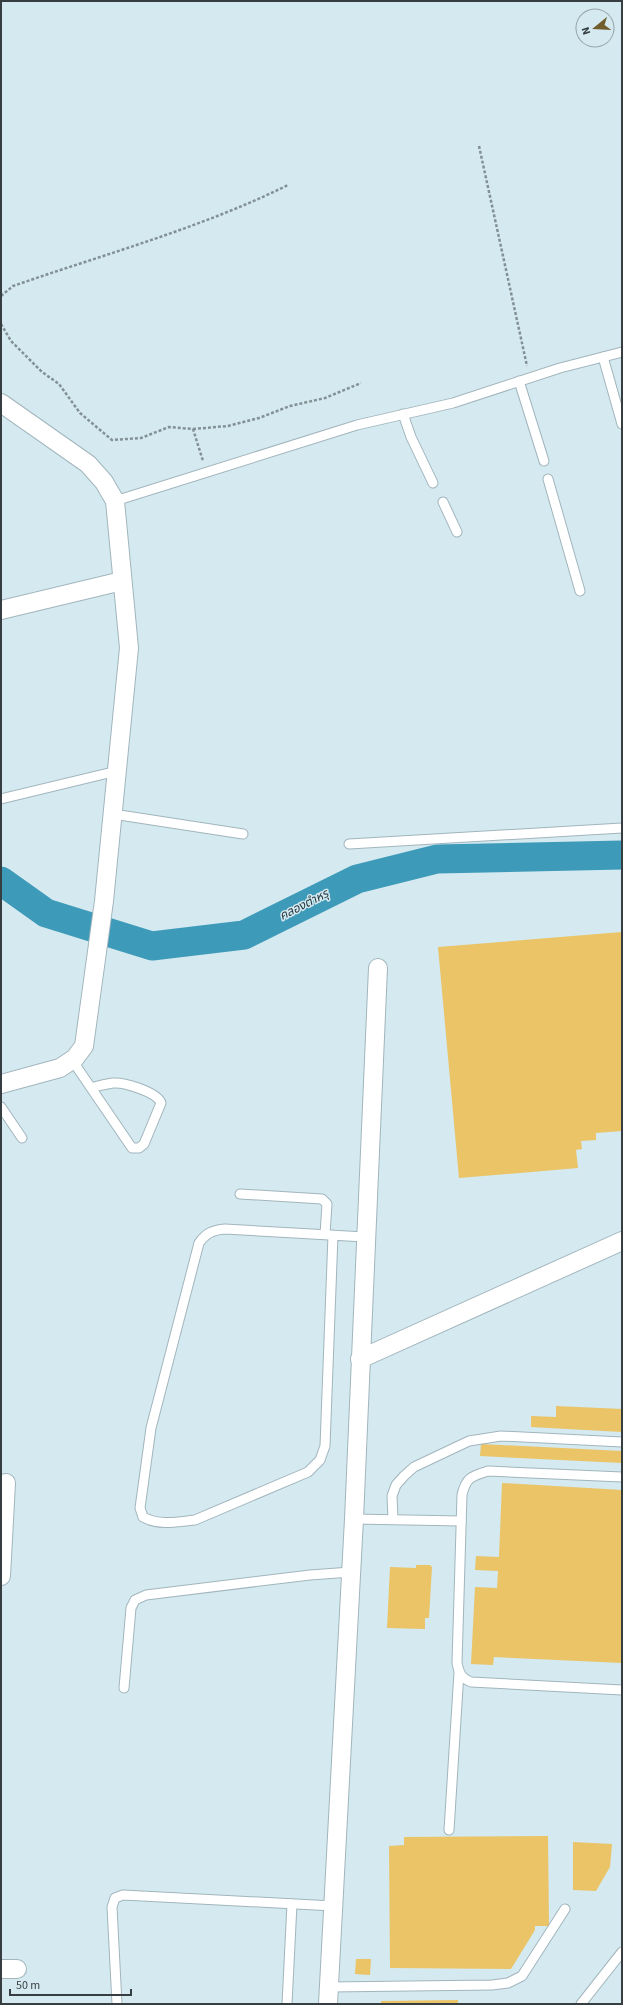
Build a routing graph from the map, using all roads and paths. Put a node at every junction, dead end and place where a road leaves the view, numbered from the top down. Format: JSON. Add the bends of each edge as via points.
{"nodes":[{"id":1,"x":480,"y":146,"type":"dead end"},
{"id":2,"x":288,"y":185,"type":"dead end"},
{"id":3,"x":1,"y":296,"type":"edge"},
{"id":4,"x":1,"y":324,"type":"edge"},
{"id":5,"x":622,"y":352,"type":"edge"},
{"id":6,"x":604,"y":357,"type":"junction"},
{"id":7,"x":530,"y":378,"type":"junction"},
{"id":8,"x":519,"y":381,"type":"junction"},
{"id":9,"x":361,"y":383,"type":"dead end"},
{"id":10,"x":1,"y":404,"type":"edge"},
{"id":11,"x":404,"y":414,"type":"junction"},
{"id":12,"x":622,"y":424,"type":"edge"},
{"id":13,"x":193,"y":429,"type":"junction"},
{"id":14,"x":544,"y":461,"type":"dead end"},
{"id":15,"x":207,"y":472,"type":"junction"},
{"id":16,"x":548,"y":479,"type":"dead end"},
{"id":17,"x":433,"y":483,"type":"dead end"},
{"id":18,"x":115,"y":501,"type":"junction"},
{"id":19,"x":443,"y":502,"type":"dead end"},
{"id":20,"x":457,"y":532,"type":"dead end"},
{"id":21,"x":122,"y":581,"type":"junction"},
{"id":22,"x":580,"y":590,"type":"dead end"},
{"id":23,"x":1,"y":610,"type":"edge"},
{"id":24,"x":117,"y":771,"type":"junction"},
{"id":25,"x":1,"y":799,"type":"edge"},
{"id":26,"x":112,"y":814,"type":"junction"},
{"id":27,"x":622,"y":828,"type":"edge"},
{"id":28,"x":243,"y":834,"type":"dead end"},
{"id":29,"x":349,"y":844,"type":"dead end"},
{"id":30,"x":378,"y":968,"type":"dead end"},
{"id":31,"x":72,"y":1060,"type":"junction"},
{"id":32,"x":1,"y":1084,"type":"edge"},
{"id":33,"x":91,"y":1088,"type":"junction"},
{"id":34,"x":1,"y":1107,"type":"edge"},
{"id":35,"x":22,"y":1138,"type":"dead end"},
{"id":36,"x":240,"y":1194,"type":"dead end"},
{"id":37,"x":329,"y":1234,"type":"junction"},
{"id":38,"x":365,"y":1237,"type":"junction"},
{"id":39,"x":622,"y":1241,"type":"edge"},
{"id":40,"x":360,"y":1359,"type":"junction"},
{"id":41,"x":622,"y":1442,"type":"edge"},
{"id":42,"x":622,"y":1477,"type":"edge"},
{"id":43,"x":6,"y":1483,"type":"dead end"},
{"id":44,"x":393,"y":1518,"type":"junction"},
{"id":45,"x":354,"y":1519,"type":"junction"},
{"id":46,"x":461,"y":1521,"type":"junction"},
{"id":47,"x":351,"y":1572,"type":"junction"},
{"id":48,"x":1,"y":1576,"type":"edge"},
{"id":49,"x":459,"y":1672,"type":"junction"},
{"id":50,"x":124,"y":1688,"type":"dead end"},
{"id":51,"x":622,"y":1690,"type":"edge"},
{"id":52,"x":449,"y":1830,"type":"dead end"},
{"id":53,"x":292,"y":1904,"type":"junction"},
{"id":54,"x":333,"y":1906,"type":"junction"},
{"id":55,"x":565,"y":1909,"type":"dead end"},
{"id":56,"x":622,"y":1952,"type":"edge"},
{"id":57,"x":328,"y":1996,"type":"edge"},
{"id":58,"x":117,"y":2004,"type":"edge"},
{"id":59,"x":287,"y":2004,"type":"edge"},
{"id":60,"x":581,"y":2004,"type":"edge"}],
"edges":[{"from":1,"to":7,"type":"path"},
{"from":2,"to":3,"type":"path","via":[[172,232],[13,286]]},
{"from":4,"to":13,"type":"path","via":[[11,341],[42,372],[59,384],[80,413],[112,440],[141,438],[169,428]]},
{"from":5,"to":6,"type":"lane"},
{"from":6,"to":7,"type":"lane"},
{"from":6,"to":12,"type":"lane"},
{"from":7,"to":8,"type":"lane"},
{"from":8,"to":11,"type":"lane","via":[[453,403]]},
{"from":8,"to":14,"type":"lane"},
{"from":9,"to":13,"type":"path","via":[[325,398],[290,406],[259,418],[228,426]]},
{"from":10,"to":18,"type":"street","via":[[88,464],[104,482]]},
{"from":11,"to":15,"type":"lane","via":[[357,425]]},
{"from":11,"to":17,"type":"lane","via":[[411,437]]},
{"from":13,"to":15,"type":"path"},
{"from":15,"to":18,"type":"lane"},
{"from":16,"to":22,"type":"lane"},
{"from":18,"to":21,"type":"street"},
{"from":19,"to":20,"type":"lane"},
{"from":21,"to":23,"type":"street"},
{"from":21,"to":24,"type":"street","via":[[129,648]]},
{"from":24,"to":25,"type":"lane"},
{"from":24,"to":26,"type":"street"},
{"from":26,"to":28,"type":"lane"},
{"from":26,"to":31,"type":"street","via":[[98,953],[84,1046]]},
{"from":27,"to":29,"type":"lane"},
{"from":30,"to":38,"type":"street"},
{"from":31,"to":32,"type":"street","via":[[60,1068]]},
{"from":31,"to":33,"type":"lane"},
{"from":33,"to":33,"type":"lane","via":[[115,1083],[148,1092],[159,1098],[160,1103],[144,1144],[139,1148],[132,1148]]},
{"from":34,"to":35,"type":"lane"},
{"from":36,"to":37,"type":"lane","via":[[322,1199],[327,1204]]},
{"from":37,"to":37,"type":"lane","via":[[325,1446],[320,1460],[308,1472],[195,1520],[175,1523],[152,1522],[143,1517],[140,1508],[151,1428],[199,1243],[205,1235],[214,1230],[226,1229]]},
{"from":37,"to":38,"type":"lane"},
{"from":38,"to":40,"type":"street"},
{"from":39,"to":40,"type":"street"},
{"from":40,"to":45,"type":"street"},
{"from":41,"to":44,"type":"lane","via":[[501,1436],[469,1441],[414,1467],[404,1476],[396,1485],[392,1496]]},
{"from":42,"to":46,"type":"lane","via":[[488,1471],[474,1475],[465,1482]]},
{"from":43,"to":48,"type":"street"},
{"from":44,"to":45,"type":"lane"},
{"from":44,"to":46,"type":"lane"},
{"from":45,"to":47,"type":"street"},
{"from":46,"to":49,"type":"lane","via":[[457,1663]]},
{"from":47,"to":50,"type":"lane","via":[[154,1594],[135,1600],[130,1608]]},
{"from":47,"to":54,"type":"street"},
{"from":49,"to":51,"type":"lane","via":[[464,1679],[471,1682]]},
{"from":49,"to":52,"type":"lane"},
{"from":53,"to":54,"type":"lane"},
{"from":53,"to":58,"type":"lane","via":[[123,1895],[115,1898],[112,1907]]},
{"from":53,"to":59,"type":"lane"},
{"from":54,"to":57,"type":"street"},
{"from":55,"to":57,"type":"lane","via":[[522,1976],[508,1983]]},
{"from":56,"to":60,"type":"lane"}]}
